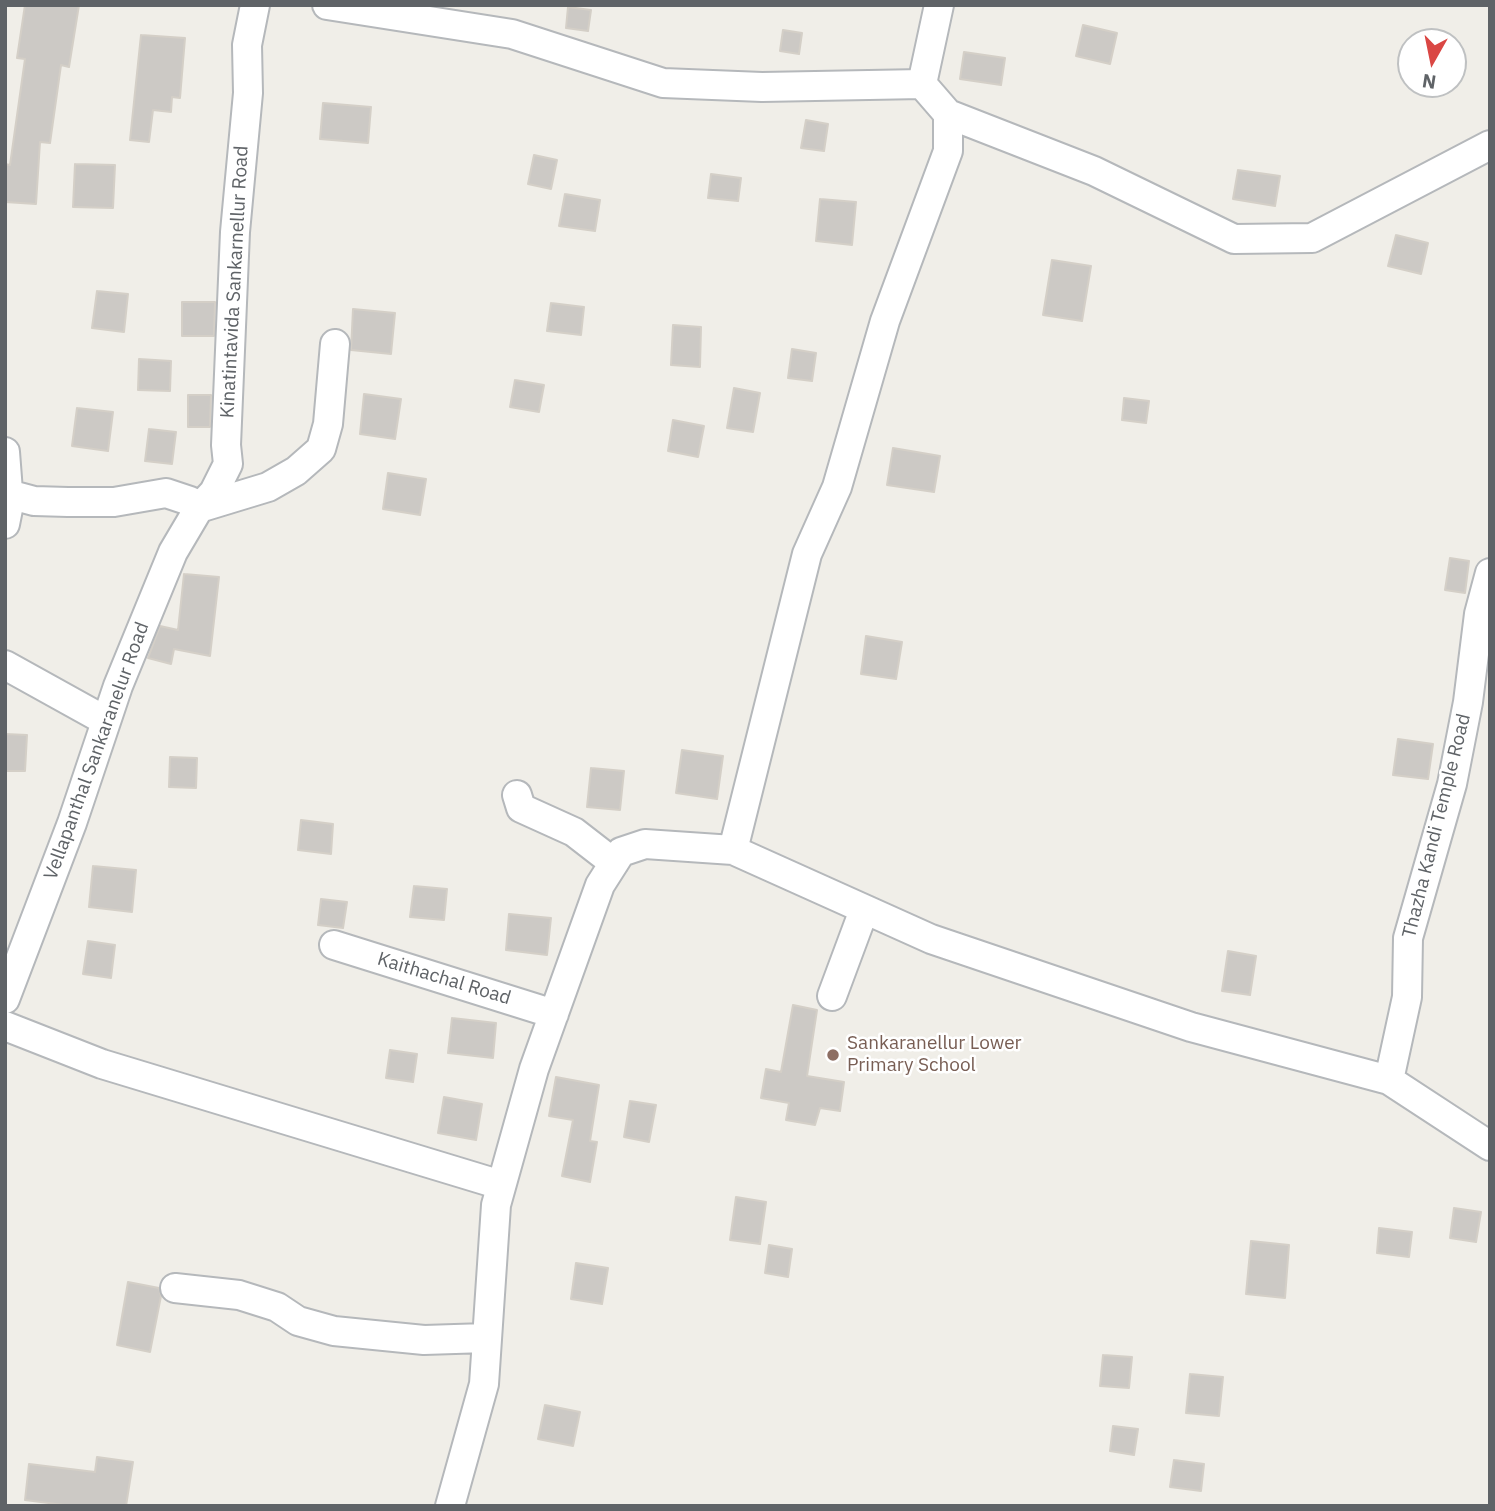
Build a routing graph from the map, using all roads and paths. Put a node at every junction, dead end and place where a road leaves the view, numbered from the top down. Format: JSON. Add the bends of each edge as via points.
{"nodes":[{"id":1,"x":256,"y":5,"type":"edge"},
{"id":2,"x":327,"y":5,"type":"edge"},
{"id":3,"x":939,"y":5,"type":"edge"},
{"id":4,"x":922,"y":83,"type":"junction"},
{"id":5,"x":948,"y":114,"type":"junction"},
{"id":6,"x":1490,"y":145,"type":"edge"},
{"id":7,"x":335,"y":344,"type":"dead end"},
{"id":8,"x":5,"y":452,"type":"edge"},
{"id":9,"x":8,"y":494,"type":"junction"},
{"id":10,"x":199,"y":508,"type":"junction"},
{"id":11,"x":5,"y":524,"type":"edge"},
{"id":12,"x":1490,"y":573,"type":"edge"},
{"id":13,"x":5,"y":665,"type":"edge"},
{"id":14,"x":106,"y":721,"type":"junction"},
{"id":15,"x":517,"y":795,"type":"dead end"},
{"id":16,"x":733,"y":850,"type":"junction"},
{"id":17,"x":614,"y":863,"type":"junction"},
{"id":18,"x":864,"y":910,"type":"junction"},
{"id":19,"x":334,"y":945,"type":"dead end"},
{"id":20,"x":832,"y":996,"type":"dead end"},
{"id":21,"x":5,"y":999,"type":"edge"},
{"id":22,"x":554,"y":1014,"type":"junction"},
{"id":23,"x":5,"y":1026,"type":"edge"},
{"id":24,"x":1389,"y":1080,"type":"junction"},
{"id":25,"x":1490,"y":1146,"type":"edge"},
{"id":26,"x":501,"y":1185,"type":"junction"},
{"id":27,"x":175,"y":1287,"type":"dead end"},
{"id":28,"x":486,"y":1338,"type":"junction"},
{"id":29,"x":450,"y":1506,"type":"edge"}],
"edges":[{"from":1,"to":10,"type":"street","name":"Kinatintavida Sankarnellur Road","via":[[247,45],[248,93],[235,232],[228,464],[214,492]]},
{"from":2,"to":4,"type":"street","via":[[512,34],[663,83],[762,87]]},
{"from":3,"to":4,"type":"street"},
{"from":4,"to":5,"type":"street"},
{"from":5,"to":6,"type":"street","via":[[1094,171],[1234,239],[1312,238]]},
{"from":5,"to":16,"type":"street","via":[[948,151],[885,321],[837,487],[807,554]]},
{"from":7,"to":10,"type":"street","via":[[328,424],[321,449],[268,488]]},
{"from":8,"to":9,"type":"street"},
{"from":9,"to":10,"type":"street","via":[[34,501],[114,502],[166,493]]},
{"from":9,"to":11,"type":"street"},
{"from":10,"to":14,"type":"street","name":"Vellapanthal Sankaranelur Road","via":[[173,551]]},
{"from":12,"to":24,"type":"street","name":"Thazha Kandi Temple Road","via":[[1479,614],[1452,784],[1408,938],[1407,997]]},
{"from":13,"to":14,"type":"street"},
{"from":14,"to":21,"type":"street","name":"Vellapanthal Sankaranelur Road"},
{"from":15,"to":17,"type":"street","via":[[521,808],[574,832]]},
{"from":16,"to":17,"type":"street","via":[[645,844],[621,852]]},
{"from":16,"to":18,"type":"street"},
{"from":17,"to":22,"type":"street","via":[[600,885]]},
{"from":18,"to":20,"type":"street"},
{"from":18,"to":24,"type":"street","via":[[930,940],[1191,1027]]},
{"from":19,"to":22,"type":"street","name":"Kaithachal Road"},
{"from":22,"to":26,"type":"street"},
{"from":23,"to":26,"type":"street","via":[[102,1063]]},
{"from":24,"to":25,"type":"street"},
{"from":26,"to":28,"type":"street"},
{"from":27,"to":28,"type":"street","via":[[239,1296],[334,1331],[424,1340]]},
{"from":28,"to":29,"type":"street","via":[[484,1384]]}]}
